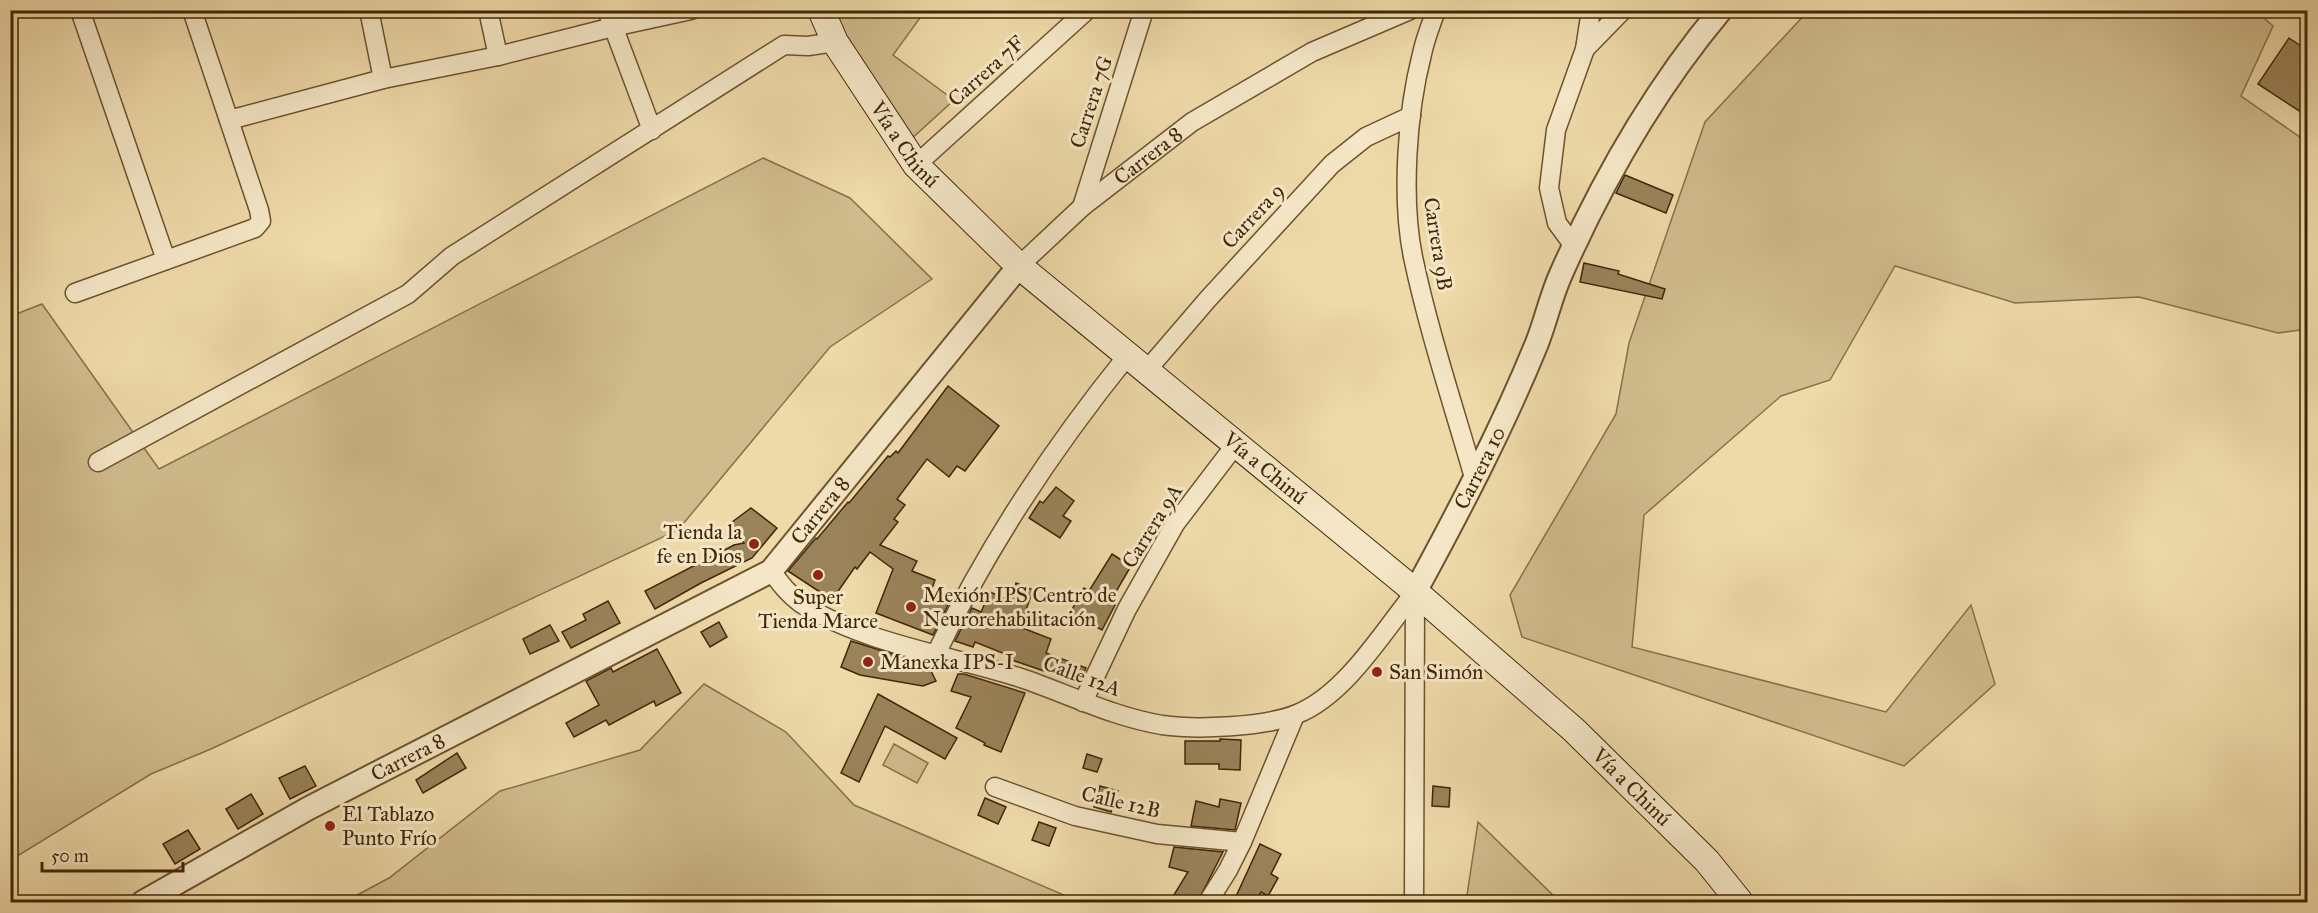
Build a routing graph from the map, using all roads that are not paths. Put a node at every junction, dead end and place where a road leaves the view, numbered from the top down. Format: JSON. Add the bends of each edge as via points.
{"nodes":[{"id":1,"x":80,"y":10,"type":"edge"},
{"id":2,"x":192,"y":10,"type":"edge"},
{"id":3,"x":369,"y":10,"type":"edge"},
{"id":4,"x":488,"y":10,"type":"edge"},
{"id":5,"x":691,"y":10,"type":"edge"},
{"id":6,"x":821,"y":10,"type":"edge"},
{"id":7,"x":1087,"y":10,"type":"edge"},
{"id":8,"x":1144,"y":10,"type":"edge"},
{"id":9,"x":1410,"y":10,"type":"edge"},
{"id":10,"x":1436,"y":10,"type":"edge"},
{"id":11,"x":1591,"y":10,"type":"edge"},
{"id":12,"x":1623,"y":10,"type":"edge"},
{"id":13,"x":1721,"y":10,"type":"edge"},
{"id":14,"x":610,"y":19,"type":"edge"},
{"id":15,"x":836,"y":42,"type":"junction"},
{"id":16,"x":1586,"y":49,"type":"junction"},
{"id":17,"x":498,"y":56,"type":"junction"},
{"id":18,"x":383,"y":79,"type":"junction"},
{"id":19,"x":1412,"y":116,"type":"junction"},
{"id":20,"x":229,"y":120,"type":"junction"},
{"id":21,"x":652,"y":130,"type":"junction"},
{"id":22,"x":916,"y":165,"type":"junction"},
{"id":23,"x":1082,"y":207,"type":"junction"},
{"id":24,"x":1574,"y":246,"type":"junction"},
{"id":25,"x":166,"y":260,"type":"junction"},
{"id":26,"x":1019,"y":266,"type":"junction"},
{"id":27,"x":75,"y":293,"type":"dead end"},
{"id":28,"x":1138,"y":363,"type":"junction"},
{"id":29,"x":1236,"y":444,"type":"junction"},
{"id":30,"x":98,"y":462,"type":"dead end"},
{"id":31,"x":1475,"y":481,"type":"junction"},
{"id":32,"x":771,"y":571,"type":"junction"},
{"id":33,"x":1416,"y":592,"type":"junction"},
{"id":34,"x":936,"y":654,"type":"junction"},
{"id":35,"x":1083,"y":702,"type":"junction"},
{"id":36,"x":1295,"y":715,"type":"junction"},
{"id":37,"x":994,"y":787,"type":"dead end"},
{"id":38,"x":1242,"y":842,"type":"junction"},
{"id":39,"x":143,"y":903,"type":"edge"},
{"id":40,"x":1208,"y":903,"type":"edge"},
{"id":41,"x":1414,"y":903,"type":"edge"},
{"id":42,"x":1740,"y":903,"type":"edge"}],
"edges":[{"from":1,"to":25,"type":"street"},
{"from":2,"to":20,"type":"street"},
{"from":3,"to":18,"type":"street"},
{"from":4,"to":17,"type":"street"},
{"from":5,"to":14,"type":"street"},
{"from":6,"to":15,"type":"main road","name":"Vía a Chinú"},
{"from":7,"to":22,"type":"street","name":"Carrera 7F"},
{"from":8,"to":23,"type":"street","name":"Carrera 7G"},
{"from":9,"to":23,"type":"street","name":"Carrera 8","via":[[1312,52],[1192,122]]},
{"from":10,"to":19,"type":"street","name":"Carrera 9B","via":[[1422,54]]},
{"from":11,"to":16,"type":"street"},
{"from":12,"to":16,"type":"street"},
{"from":13,"to":24,"type":"street","name":"Carrera 10","via":[[1652,102],[1612,168]]},
{"from":14,"to":17,"type":"street"},
{"from":14,"to":21,"type":"street"},
{"from":15,"to":21,"type":"street","via":[[784,45]]},
{"from":15,"to":22,"type":"main road","name":"Vía a Chinú"},
{"from":16,"to":24,"type":"street","via":[[1556,130],[1549,188],[1557,224]]},
{"from":17,"to":18,"type":"street"},
{"from":18,"to":20,"type":"street"},
{"from":19,"to":28,"type":"street","name":"Carrera 9","via":[[1366,137],[1332,164],[1208,299]]},
{"from":19,"to":31,"type":"street","name":"Carrera 9B","via":[[1406,184],[1413,255]]},
{"from":20,"to":25,"type":"street","via":[[261,221],[255,228]]},
{"from":21,"to":30,"type":"street","via":[[452,256],[408,294]]},
{"from":22,"to":26,"type":"main road","name":"Vía a Chinú"},
{"from":23,"to":26,"type":"street","name":"Carrera 8"},
{"from":24,"to":31,"type":"street","name":"Carrera 10","via":[[1538,341]]},
{"from":25,"to":27,"type":"street"},
{"from":26,"to":28,"type":"main road","name":"Vía a Chinú"},
{"from":26,"to":32,"type":"street","name":"Carrera 8"},
{"from":28,"to":29,"type":"main road","name":"Vía a Chinú"},
{"from":28,"to":34,"type":"street","name":"Carrera 9","via":[[1080,415],[1033,482],[967,591]]},
{"from":29,"to":33,"type":"main road","name":"Vía a Chinú"},
{"from":29,"to":35,"type":"street","name":"Carrera 9A","via":[[1175,524],[1127,609]]},
{"from":31,"to":33,"type":"street","name":"Carrera 10"},
{"from":32,"to":34,"type":"street","name":"Calle 12A","via":[[785,590],[822,614],[862,632]]},
{"from":32,"to":39,"type":"street","name":"Carrera 8","via":[[309,808]]},
{"from":33,"to":36,"type":"street","name":"Carrera 10","via":[[1336,690],[1319,704]]},
{"from":33,"to":41,"type":"street"},
{"from":33,"to":42,"type":"main road","name":"Vía a Chinú","via":[[1574,730],[1707,861]]},
{"from":34,"to":35,"type":"street","name":"Calle 12A","via":[[1025,679]]},
{"from":35,"to":36,"type":"street","name":"Calle 12A","via":[[1143,720],[1181,726],[1219,727]]},
{"from":36,"to":38,"type":"street"},
{"from":37,"to":38,"type":"street","name":"Calle 12B","via":[[1075,816],[1157,834]]},
{"from":38,"to":40,"type":"street"}]}
